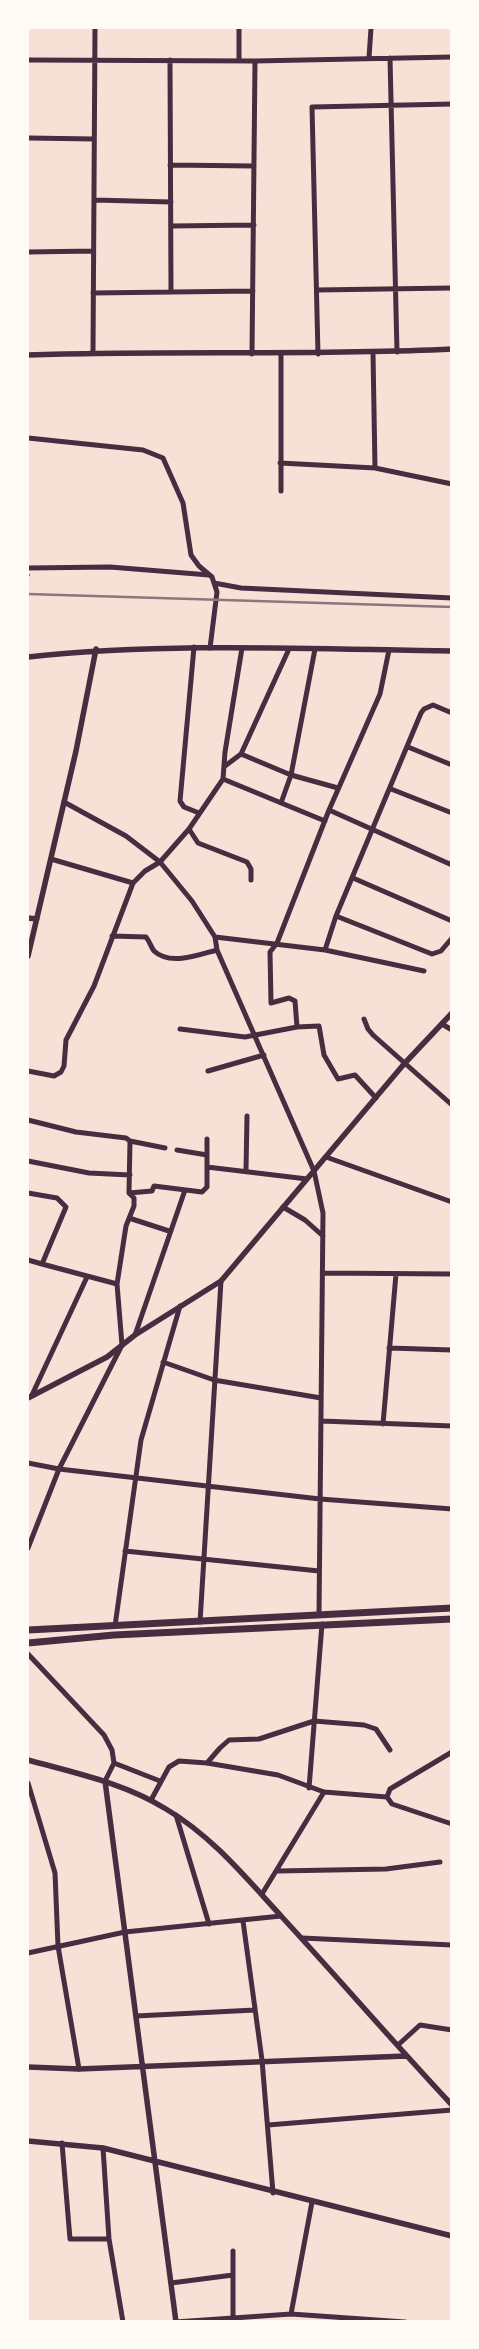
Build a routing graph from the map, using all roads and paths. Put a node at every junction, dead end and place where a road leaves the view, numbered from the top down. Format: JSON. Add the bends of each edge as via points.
{"nodes":[{"id":1,"x":95,"y":28,"type":"edge"},
{"id":2,"x":239,"y":28,"type":"edge"},
{"id":3,"x":371,"y":28,"type":"edge"},
{"id":4,"x":452,"y":57,"type":"edge"},
{"id":5,"x":370,"y":58,"type":"junction"},
{"id":6,"x":390,"y":58,"type":"junction"},
{"id":7,"x":28,"y":60,"type":"edge"},
{"id":8,"x":94,"y":60,"type":"junction"},
{"id":9,"x":170,"y":60,"type":"junction"},
{"id":10,"x":239,"y":61,"type":"junction"},
{"id":11,"x":255,"y":61,"type":"junction"},
{"id":12,"x":389,"y":104,"type":"junction"},
{"id":13,"x":452,"y":104,"type":"edge"},
{"id":14,"x":28,"y":138,"type":"edge"},
{"id":15,"x":94,"y":139,"type":"junction"},
{"id":16,"x":170,"y":165,"type":"junction"},
{"id":17,"x":254,"y":166,"type":"junction"},
{"id":18,"x":94,"y":200,"type":"junction"},
{"id":19,"x":171,"y":202,"type":"junction"},
{"id":20,"x":254,"y":225,"type":"junction"},
{"id":21,"x":171,"y":226,"type":"junction"},
{"id":22,"x":94,"y":251,"type":"junction"},
{"id":23,"x":28,"y":252,"type":"edge"},
{"id":24,"x":452,"y":288,"type":"edge"},
{"id":25,"x":396,"y":289,"type":"junction"},
{"id":26,"x":317,"y":290,"type":"junction"},
{"id":27,"x":253,"y":291,"type":"junction"},
{"id":28,"x":171,"y":292,"type":"junction"},
{"id":29,"x":93,"y":293,"type":"junction"},
{"id":30,"x":452,"y":349,"type":"edge"},
{"id":31,"x":397,"y":352,"type":"junction"},
{"id":32,"x":93,"y":353,"type":"junction"},
{"id":33,"x":373,"y":353,"type":"junction"},
{"id":34,"x":252,"y":354,"type":"junction"},
{"id":35,"x":281,"y":354,"type":"junction"},
{"id":36,"x":318,"y":354,"type":"junction"},
{"id":37,"x":28,"y":355,"type":"edge"},
{"id":38,"x":28,"y":438,"type":"edge"},
{"id":39,"x":280,"y":463,"type":"junction"},
{"id":40,"x":375,"y":468,"type":"junction"},
{"id":41,"x":452,"y":484,"type":"edge"},
{"id":42,"x":280,"y":490,"type":"dead end"},
{"id":43,"x":28,"y":568,"type":"edge"},
{"id":44,"x":210,"y":575,"type":"junction"},
{"id":45,"x":214,"y":583,"type":"junction"},
{"id":46,"x":452,"y":598,"type":"edge"},
{"id":47,"x":194,"y":647,"type":"junction"},
{"id":48,"x":210,"y":648,"type":"junction"},
{"id":49,"x":242,"y":648,"type":"junction"},
{"id":50,"x":289,"y":649,"type":"junction"},
{"id":51,"x":315,"y":649,"type":"junction"},
{"id":52,"x":96,"y":650,"type":"junction"},
{"id":53,"x":388,"y":650,"type":"junction"},
{"id":54,"x":452,"y":650,"type":"edge"},
{"id":55,"x":28,"y":657,"type":"edge"},
{"id":56,"x":452,"y":713,"type":"edge"},
{"id":57,"x":408,"y":747,"type":"junction"},
{"id":58,"x":241,"y":754,"type":"junction"},
{"id":59,"x":452,"y":765,"type":"edge"},
{"id":60,"x":225,"y":766,"type":"junction"},
{"id":61,"x":291,"y":775,"type":"junction"},
{"id":62,"x":223,"y":778,"type":"junction"},
{"id":63,"x":338,"y":788,"type":"junction"},
{"id":64,"x":391,"y":789,"type":"junction"},
{"id":65,"x":64,"y":802,"type":"junction"},
{"id":66,"x":281,"y":802,"type":"junction"},
{"id":67,"x":329,"y":810,"type":"junction"},
{"id":68,"x":199,"y":813,"type":"junction"},
{"id":69,"x":452,"y":813,"type":"edge"},
{"id":70,"x":325,"y":821,"type":"junction"},
{"id":71,"x":189,"y":829,"type":"junction"},
{"id":72,"x":373,"y":830,"type":"junction"},
{"id":73,"x":51,"y":859,"type":"junction"},
{"id":74,"x":160,"y":862,"type":"junction"},
{"id":75,"x":452,"y":865,"type":"edge"},
{"id":76,"x":353,"y":878,"type":"junction"},
{"id":77,"x":251,"y":880,"type":"dead end"},
{"id":78,"x":133,"y":883,"type":"junction"},
{"id":79,"x":336,"y":916,"type":"junction"},
{"id":80,"x":28,"y":918,"type":"edge"},
{"id":81,"x":37,"y":919,"type":"junction"},
{"id":82,"x":452,"y":921,"type":"edge"},
{"id":83,"x":112,"y":936,"type":"junction"},
{"id":84,"x":215,"y":937,"type":"junction"},
{"id":85,"x":452,"y":938,"type":"edge"},
{"id":86,"x":277,"y":943,"type":"junction"},
{"id":87,"x":217,"y":950,"type":"junction"},
{"id":88,"x":324,"y":950,"type":"junction"},
{"id":89,"x":28,"y":956,"type":"edge"},
{"id":90,"x":424,"y":971,"type":"dead end"},
{"id":91,"x":452,"y":1013,"type":"edge"},
{"id":92,"x":364,"y":1018,"type":"dead end"},
{"id":93,"x":442,"y":1024,"type":"junction"},
{"id":94,"x":297,"y":1027,"type":"junction"},
{"id":95,"x":180,"y":1029,"type":"dead end"},
{"id":96,"x":452,"y":1030,"type":"edge"},
{"id":97,"x":255,"y":1035,"type":"junction"},
{"id":98,"x":264,"y":1055,"type":"junction"},
{"id":99,"x":404,"y":1064,"type":"junction"},
{"id":100,"x":28,"y":1071,"type":"edge"},
{"id":101,"x":208,"y":1071,"type":"dead end"},
{"id":102,"x":376,"y":1098,"type":"junction"},
{"id":103,"x":452,"y":1105,"type":"edge"},
{"id":104,"x":246,"y":1116,"type":"dead end"},
{"id":105,"x":28,"y":1120,"type":"edge"},
{"id":106,"x":206,"y":1139,"type":"dead end"},
{"id":107,"x":130,"y":1141,"type":"junction"},
{"id":108,"x":165,"y":1148,"type":"dead end"},
{"id":109,"x":177,"y":1150,"type":"dead end"},
{"id":110,"x":207,"y":1155,"type":"junction"},
{"id":111,"x":326,"y":1157,"type":"junction"},
{"id":112,"x":28,"y":1161,"type":"edge"},
{"id":113,"x":207,"y":1167,"type":"junction"},
{"id":114,"x":246,"y":1170,"type":"junction"},
{"id":115,"x":314,"y":1171,"type":"junction"},
{"id":116,"x":130,"y":1175,"type":"junction"},
{"id":117,"x":307,"y":1179,"type":"junction"},
{"id":118,"x":185,"y":1190,"type":"junction"},
{"id":119,"x":28,"y":1193,"type":"edge"},
{"id":120,"x":129,"y":1193,"type":"junction"},
{"id":121,"x":452,"y":1202,"type":"edge"},
{"id":122,"x":283,"y":1207,"type":"junction"},
{"id":123,"x":129,"y":1218,"type":"junction"},
{"id":124,"x":169,"y":1231,"type":"junction"},
{"id":125,"x":323,"y":1236,"type":"junction"},
{"id":126,"x":28,"y":1260,"type":"edge"},
{"id":127,"x":42,"y":1264,"type":"junction"},
{"id":128,"x":323,"y":1272,"type":"junction"},
{"id":129,"x":396,"y":1274,"type":"junction"},
{"id":130,"x":452,"y":1274,"type":"edge"},
{"id":131,"x":87,"y":1277,"type":"junction"},
{"id":132,"x":221,"y":1281,"type":"junction"},
{"id":133,"x":118,"y":1284,"type":"junction"},
{"id":134,"x":180,"y":1306,"type":"junction"},
{"id":135,"x":135,"y":1335,"type":"junction"},
{"id":136,"x":122,"y":1345,"type":"junction"},
{"id":137,"x":389,"y":1348,"type":"junction"},
{"id":138,"x":452,"y":1350,"type":"edge"},
{"id":139,"x":163,"y":1362,"type":"junction"},
{"id":140,"x":214,"y":1380,"type":"junction"},
{"id":141,"x":30,"y":1397,"type":"edge"},
{"id":142,"x":321,"y":1398,"type":"junction"},
{"id":143,"x":321,"y":1421,"type":"junction"},
{"id":144,"x":383,"y":1424,"type":"junction"},
{"id":145,"x":452,"y":1426,"type":"edge"},
{"id":146,"x":28,"y":1463,"type":"edge"},
{"id":147,"x":59,"y":1469,"type":"junction"},
{"id":148,"x":137,"y":1478,"type":"junction"},
{"id":149,"x":208,"y":1486,"type":"junction"},
{"id":150,"x":320,"y":1499,"type":"junction"},
{"id":151,"x":452,"y":1509,"type":"edge"},
{"id":152,"x":28,"y":1548,"type":"edge"},
{"id":153,"x":125,"y":1550,"type":"junction"},
{"id":154,"x":204,"y":1560,"type":"junction"},
{"id":155,"x":319,"y":1571,"type":"junction"},
{"id":156,"x":452,"y":1608,"type":"edge"},
{"id":157,"x":319,"y":1614,"type":"junction"},
{"id":158,"x":452,"y":1619,"type":"edge"},
{"id":159,"x":200,"y":1623,"type":"junction"},
{"id":160,"x":322,"y":1623,"type":"junction"},
{"id":161,"x":115,"y":1626,"type":"junction"},
{"id":162,"x":28,"y":1630,"type":"edge"},
{"id":163,"x":28,"y":1643,"type":"edge"},
{"id":164,"x":28,"y":1654,"type":"edge"},
{"id":165,"x":314,"y":1721,"type":"junction"},
{"id":166,"x":390,"y":1750,"type":"dead end"},
{"id":167,"x":452,"y":1752,"type":"edge"},
{"id":168,"x":28,"y":1760,"type":"edge"},
{"id":169,"x":114,"y":1763,"type":"junction"},
{"id":170,"x":207,"y":1763,"type":"junction"},
{"id":171,"x":160,"y":1781,"type":"junction"},
{"id":172,"x":105,"y":1782,"type":"junction"},
{"id":173,"x":28,"y":1783,"type":"edge"},
{"id":174,"x":309,"y":1788,"type":"junction"},
{"id":175,"x":324,"y":1792,"type":"junction"},
{"id":176,"x":387,"y":1797,"type":"junction"},
{"id":177,"x":151,"y":1800,"type":"junction"},
{"id":178,"x":176,"y":1815,"type":"junction"},
{"id":179,"x":452,"y":1824,"type":"edge"},
{"id":180,"x":440,"y":1862,"type":"dead end"},
{"id":181,"x":278,"y":1871,"type":"junction"},
{"id":182,"x":262,"y":1894,"type":"junction"},
{"id":183,"x":281,"y":1916,"type":"junction"},
{"id":184,"x":243,"y":1921,"type":"junction"},
{"id":185,"x":209,"y":1924,"type":"junction"},
{"id":186,"x":125,"y":1932,"type":"junction"},
{"id":187,"x":302,"y":1938,"type":"junction"},
{"id":188,"x":58,"y":1946,"type":"junction"},
{"id":189,"x":452,"y":1946,"type":"edge"},
{"id":190,"x":28,"y":1952,"type":"edge"},
{"id":191,"x":255,"y":2010,"type":"junction"},
{"id":192,"x":136,"y":2016,"type":"junction"},
{"id":193,"x":452,"y":2030,"type":"edge"},
{"id":194,"x":398,"y":2045,"type":"junction"},
{"id":195,"x":406,"y":2056,"type":"junction"},
{"id":196,"x":262,"y":2060,"type":"junction"},
{"id":197,"x":142,"y":2066,"type":"junction"},
{"id":198,"x":28,"y":2067,"type":"edge"},
{"id":199,"x":78,"y":2069,"type":"junction"},
{"id":200,"x":452,"y":2105,"type":"edge"},
{"id":201,"x":452,"y":2110,"type":"edge"},
{"id":202,"x":268,"y":2125,"type":"junction"},
{"id":203,"x":28,"y":2141,"type":"edge"},
{"id":204,"x":62,"y":2143,"type":"junction"},
{"id":205,"x":103,"y":2148,"type":"junction"},
{"id":206,"x":155,"y":2163,"type":"junction"},
{"id":207,"x":274,"y":2193,"type":"junction"},
{"id":208,"x":312,"y":2202,"type":"junction"},
{"id":209,"x":452,"y":2236,"type":"edge"},
{"id":210,"x":110,"y":2239,"type":"junction"},
{"id":211,"x":233,"y":2251,"type":"dead end"},
{"id":212,"x":233,"y":2276,"type":"junction"},
{"id":213,"x":171,"y":2283,"type":"junction"},
{"id":214,"x":291,"y":2314,"type":"junction"},
{"id":215,"x":233,"y":2318,"type":"junction"},
{"id":216,"x":340,"y":2319,"type":"edge"},
{"id":217,"x":176,"y":2321,"type":"edge"},
{"id":218,"x":123,"y":2322,"type":"edge"},
{"id":219,"x":405,"y":2322,"type":"edge"}],
"edges":[{"from":1,"to":8,"type":"street"},
{"from":2,"to":10,"type":"street"},
{"from":3,"to":5,"type":"street"},
{"from":4,"to":6,"type":"street"},
{"from":5,"to":6,"type":"street"},
{"from":5,"to":11,"type":"street"},
{"from":6,"to":12,"type":"street"},
{"from":7,"to":8,"type":"street"},
{"from":8,"to":9,"type":"street"},
{"from":8,"to":15,"type":"street"},
{"from":9,"to":10,"type":"street"},
{"from":9,"to":16,"type":"street"},
{"from":10,"to":11,"type":"street"},
{"from":11,"to":17,"type":"street"},
{"from":12,"to":13,"type":"street"},
{"from":12,"to":25,"type":"street"},
{"from":12,"to":26,"type":"street","via":[[312,107]]},
{"from":14,"to":15,"type":"street"},
{"from":15,"to":18,"type":"street"},
{"from":16,"to":17,"type":"street"},
{"from":16,"to":19,"type":"street"},
{"from":17,"to":20,"type":"street"},
{"from":18,"to":19,"type":"street"},
{"from":18,"to":22,"type":"street"},
{"from":19,"to":21,"type":"street"},
{"from":20,"to":21,"type":"street"},
{"from":20,"to":27,"type":"street"},
{"from":21,"to":28,"type":"street"},
{"from":22,"to":23,"type":"street"},
{"from":22,"to":29,"type":"street"},
{"from":24,"to":25,"type":"street"},
{"from":25,"to":26,"type":"street"},
{"from":25,"to":31,"type":"street"},
{"from":26,"to":36,"type":"street"},
{"from":27,"to":28,"type":"street"},
{"from":27,"to":34,"type":"street"},
{"from":28,"to":29,"type":"street"},
{"from":29,"to":32,"type":"street"},
{"from":30,"to":31,"type":"street"},
{"from":31,"to":33,"type":"street"},
{"from":32,"to":34,"type":"street"},
{"from":32,"to":37,"type":"street"},
{"from":33,"to":36,"type":"street"},
{"from":33,"to":40,"type":"street"},
{"from":34,"to":35,"type":"street"},
{"from":35,"to":36,"type":"street"},
{"from":35,"to":39,"type":"street"},
{"from":38,"to":44,"type":"street","via":[[143,450],[163,458],[183,503],[191,556]]},
{"from":39,"to":40,"type":"street"},
{"from":39,"to":42,"type":"street"},
{"from":40,"to":41,"type":"street"},
{"from":43,"to":44,"type":"street","via":[[110,567]]},
{"from":44,"to":45,"type":"street"},
{"from":45,"to":46,"type":"street","via":[[241,588]]},
{"from":45,"to":48,"type":"street","via":[[217,592]]},
{"from":47,"to":48,"type":"street"},
{"from":47,"to":52,"type":"street"},
{"from":47,"to":68,"type":"street","via":[[180,801],[184,807]]},
{"from":48,"to":49,"type":"street"},
{"from":49,"to":50,"type":"street"},
{"from":49,"to":60,"type":"street"},
{"from":50,"to":51,"type":"street"},
{"from":50,"to":58,"type":"street"},
{"from":51,"to":53,"type":"street"},
{"from":51,"to":61,"type":"street"},
{"from":52,"to":55,"type":"street"},
{"from":52,"to":65,"type":"street"},
{"from":53,"to":54,"type":"street"},
{"from":53,"to":63,"type":"street","via":[[380,694]]},
{"from":56,"to":57,"type":"street","via":[[433,706],[424,709]]},
{"from":57,"to":59,"type":"street"},
{"from":57,"to":64,"type":"street"},
{"from":58,"to":60,"type":"street"},
{"from":58,"to":61,"type":"street"},
{"from":60,"to":62,"type":"street"},
{"from":61,"to":63,"type":"street"},
{"from":61,"to":66,"type":"street"},
{"from":62,"to":66,"type":"street"},
{"from":62,"to":68,"type":"street"},
{"from":63,"to":67,"type":"street"},
{"from":64,"to":69,"type":"street"},
{"from":64,"to":72,"type":"street"},
{"from":65,"to":73,"type":"street"},
{"from":65,"to":74,"type":"street","via":[[126,836]]},
{"from":66,"to":70,"type":"street"},
{"from":67,"to":70,"type":"street"},
{"from":67,"to":72,"type":"street"},
{"from":68,"to":71,"type":"street"},
{"from":70,"to":86,"type":"street"},
{"from":71,"to":74,"type":"street"},
{"from":71,"to":77,"type":"street","via":[[198,843],[247,862]]},
{"from":72,"to":75,"type":"street"},
{"from":72,"to":76,"type":"street"},
{"from":73,"to":78,"type":"street"},
{"from":73,"to":81,"type":"street"},
{"from":74,"to":78,"type":"street"},
{"from":74,"to":84,"type":"street","via":[[192,901]]},
{"from":76,"to":79,"type":"street"},
{"from":76,"to":82,"type":"street"},
{"from":78,"to":83,"type":"street"},
{"from":79,"to":85,"type":"street","via":[[432,954],[441,951]]},
{"from":79,"to":88,"type":"street"},
{"from":80,"to":81,"type":"street"},
{"from":81,"to":89,"type":"street"},
{"from":83,"to":87,"type":"street","via":[[146,937],[152,948],[166,958],[189,957]]},
{"from":83,"to":100,"type":"street","via":[[94,986],[66,1040],[61,1072],[54,1076]]},
{"from":84,"to":86,"type":"street"},
{"from":84,"to":87,"type":"street"},
{"from":86,"to":88,"type":"street"},
{"from":86,"to":94,"type":"street","via":[[270,952],[271,1003],[289,998],[295,1001]]},
{"from":87,"to":97,"type":"street"},
{"from":88,"to":90,"type":"street"},
{"from":91,"to":93,"type":"street"},
{"from":92,"to":99,"type":"street","via":[[368,1029]]},
{"from":93,"to":96,"type":"street"},
{"from":93,"to":99,"type":"street"},
{"from":94,"to":97,"type":"street"},
{"from":94,"to":102,"type":"street","via":[[319,1026],[324,1055],[338,1079],[355,1075]]},
{"from":95,"to":97,"type":"street","via":[[236,1037]]},
{"from":97,"to":98,"type":"street"},
{"from":98,"to":101,"type":"street"},
{"from":98,"to":115,"type":"street"},
{"from":99,"to":102,"type":"street"},
{"from":99,"to":103,"type":"street"},
{"from":102,"to":111,"type":"street"},
{"from":104,"to":114,"type":"street"},
{"from":105,"to":107,"type":"street"},
{"from":106,"to":110,"type":"street"},
{"from":107,"to":108,"type":"street"},
{"from":107,"to":116,"type":"street"},
{"from":109,"to":110,"type":"street"},
{"from":110,"to":113,"type":"street"},
{"from":111,"to":115,"type":"street"},
{"from":111,"to":121,"type":"street"},
{"from":112,"to":116,"type":"street","via":[[89,1173]]},
{"from":113,"to":114,"type":"street"},
{"from":113,"to":118,"type":"street","via":[[206,1190]]},
{"from":114,"to":117,"type":"street"},
{"from":115,"to":117,"type":"street"},
{"from":115,"to":125,"type":"street","via":[[323,1213]]},
{"from":116,"to":120,"type":"street"},
{"from":117,"to":122,"type":"street"},
{"from":118,"to":120,"type":"street","via":[[154,1186],[152,1191]]},
{"from":118,"to":124,"type":"street"},
{"from":119,"to":127,"type":"street","via":[[56,1198],[66,1207]]},
{"from":120,"to":123,"type":"street","via":[[134,1198],[134,1206]]},
{"from":122,"to":125,"type":"street"},
{"from":122,"to":132,"type":"street"},
{"from":123,"to":124,"type":"street"},
{"from":123,"to":133,"type":"street"},
{"from":124,"to":135,"type":"street"},
{"from":125,"to":128,"type":"street"},
{"from":126,"to":127,"type":"street"},
{"from":127,"to":131,"type":"street"},
{"from":128,"to":129,"type":"street"},
{"from":128,"to":142,"type":"street"},
{"from":129,"to":130,"type":"street"},
{"from":129,"to":137,"type":"street"},
{"from":131,"to":133,"type":"street"},
{"from":131,"to":141,"type":"street"},
{"from":132,"to":134,"type":"street"},
{"from":132,"to":140,"type":"street"},
{"from":133,"to":136,"type":"street"},
{"from":134,"to":135,"type":"street"},
{"from":134,"to":139,"type":"street"},
{"from":135,"to":136,"type":"street"},
{"from":136,"to":141,"type":"street","via":[[107,1357]]},
{"from":136,"to":147,"type":"street"},
{"from":137,"to":138,"type":"street"},
{"from":137,"to":144,"type":"street"},
{"from":139,"to":140,"type":"street"},
{"from":139,"to":148,"type":"street","via":[[141,1440]]},
{"from":140,"to":142,"type":"street"},
{"from":140,"to":149,"type":"street"},
{"from":142,"to":143,"type":"street"},
{"from":143,"to":144,"type":"street"},
{"from":143,"to":150,"type":"street"},
{"from":144,"to":145,"type":"street"},
{"from":146,"to":147,"type":"street"},
{"from":147,"to":148,"type":"street"},
{"from":147,"to":152,"type":"street"},
{"from":148,"to":149,"type":"street"},
{"from":148,"to":153,"type":"street"},
{"from":149,"to":150,"type":"street"},
{"from":149,"to":154,"type":"street"},
{"from":150,"to":151,"type":"street"},
{"from":150,"to":155,"type":"street"},
{"from":153,"to":154,"type":"street"},
{"from":153,"to":161,"type":"street"},
{"from":154,"to":155,"type":"street"},
{"from":154,"to":159,"type":"street"},
{"from":155,"to":157,"type":"street"},
{"from":156,"to":157,"type":"main road"},
{"from":157,"to":159,"type":"main road"},
{"from":158,"to":160,"type":"main road"},
{"from":159,"to":161,"type":"main road"},
{"from":160,"to":163,"type":"main road"},
{"from":160,"to":165,"type":"street"},
{"from":161,"to":162,"type":"main road"},
{"from":164,"to":169,"type":"street","via":[[104,1735]]},
{"from":165,"to":166,"type":"street","via":[[364,1724],[376,1729]]},
{"from":165,"to":170,"type":"street","via":[[259,1739],[229,1740]]},
{"from":165,"to":174,"type":"street"},
{"from":167,"to":176,"type":"street","via":[[390,1789]]},
{"from":168,"to":172,"type":"street"},
{"from":169,"to":171,"type":"street"},
{"from":169,"to":172,"type":"street"},
{"from":170,"to":171,"type":"street","via":[[175,1762]]},
{"from":170,"to":174,"type":"street","via":[[278,1775]]},
{"from":171,"to":177,"type":"street"},
{"from":172,"to":177,"type":"street"},
{"from":172,"to":186,"type":"street"},
{"from":173,"to":188,"type":"street","via":[[54,1872]]},
{"from":174,"to":175,"type":"street"},
{"from":175,"to":176,"type":"street"},
{"from":175,"to":181,"type":"street"},
{"from":176,"to":179,"type":"street","via":[[392,1804]]},
{"from":177,"to":178,"type":"street"},
{"from":178,"to":182,"type":"street","via":[[199,1831]]},
{"from":178,"to":185,"type":"street"},
{"from":180,"to":181,"type":"street","via":[[386,1869]]},
{"from":181,"to":182,"type":"street"},
{"from":182,"to":183,"type":"street"},
{"from":183,"to":184,"type":"street"},
{"from":183,"to":187,"type":"street"},
{"from":184,"to":185,"type":"street"},
{"from":184,"to":191,"type":"street"},
{"from":185,"to":186,"type":"street"},
{"from":186,"to":188,"type":"street"},
{"from":186,"to":192,"type":"street"},
{"from":187,"to":189,"type":"street"},
{"from":187,"to":194,"type":"street"},
{"from":188,"to":190,"type":"street"},
{"from":188,"to":199,"type":"street"},
{"from":191,"to":192,"type":"street"},
{"from":191,"to":196,"type":"street"},
{"from":192,"to":197,"type":"street"},
{"from":193,"to":194,"type":"street","via":[[420,2025]]},
{"from":194,"to":195,"type":"street"},
{"from":195,"to":196,"type":"street"},
{"from":195,"to":200,"type":"street"},
{"from":196,"to":197,"type":"street"},
{"from":196,"to":202,"type":"street"},
{"from":197,"to":199,"type":"street"},
{"from":197,"to":206,"type":"street"},
{"from":198,"to":199,"type":"street"},
{"from":201,"to":202,"type":"street"},
{"from":202,"to":207,"type":"street"},
{"from":203,"to":204,"type":"street"},
{"from":204,"to":205,"type":"street"},
{"from":204,"to":210,"type":"street","via":[[70,2239]]},
{"from":205,"to":206,"type":"street"},
{"from":205,"to":210,"type":"street"},
{"from":206,"to":207,"type":"street"},
{"from":206,"to":213,"type":"street"},
{"from":207,"to":208,"type":"street"},
{"from":208,"to":209,"type":"street"},
{"from":208,"to":214,"type":"street"},
{"from":210,"to":218,"type":"street"},
{"from":211,"to":212,"type":"street"},
{"from":212,"to":213,"type":"street"},
{"from":212,"to":215,"type":"street"},
{"from":213,"to":217,"type":"street"},
{"from":214,"to":215,"type":"street"},
{"from":214,"to":216,"type":"street"},
{"from":215,"to":217,"type":"street"},
{"from":216,"to":219,"type":"street"}]}
